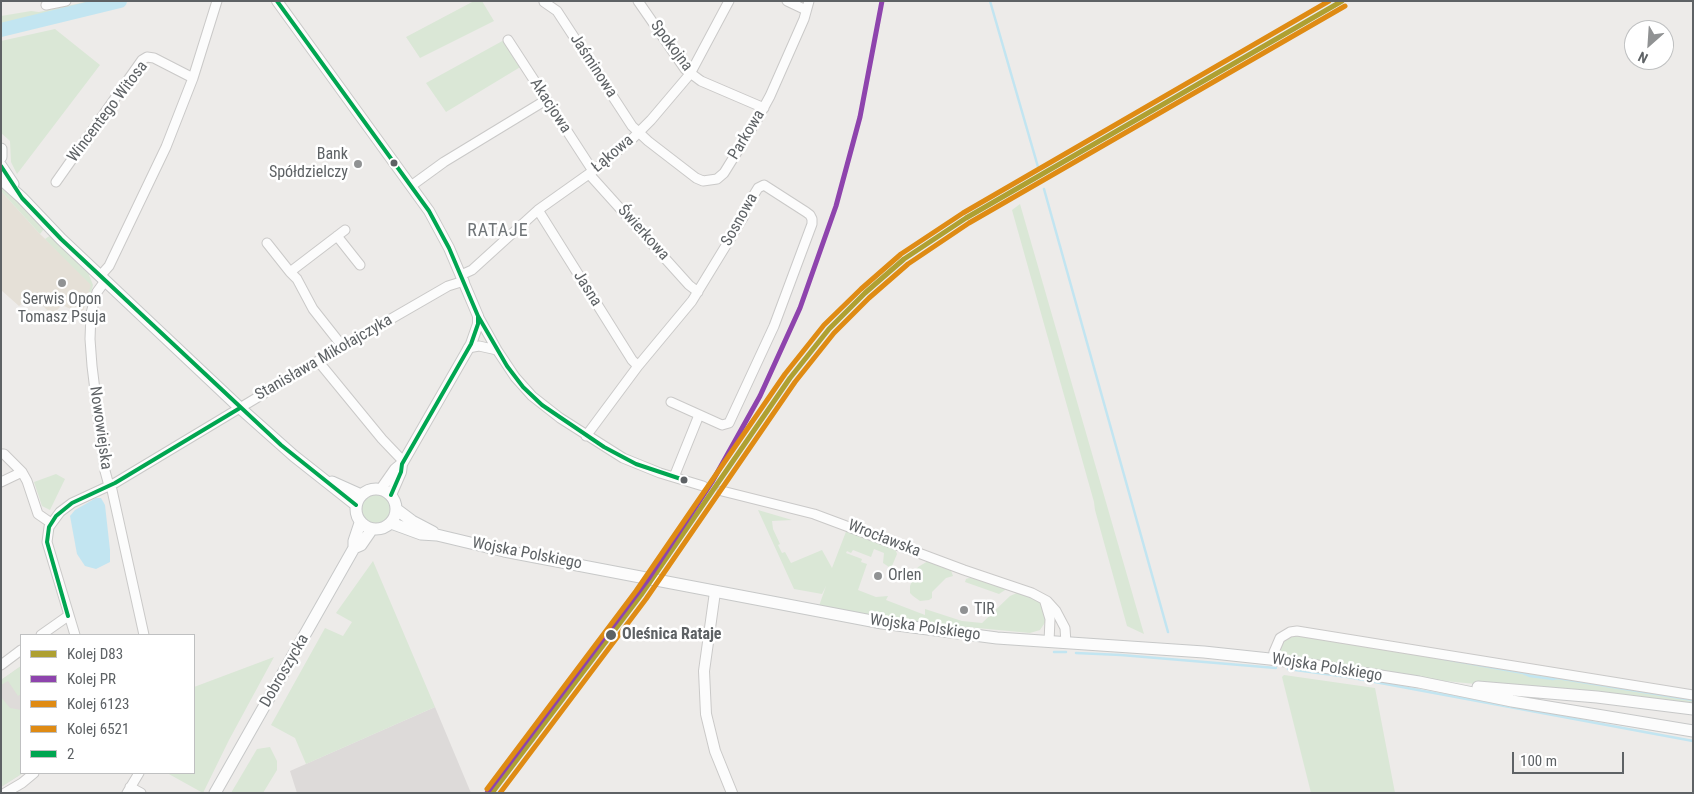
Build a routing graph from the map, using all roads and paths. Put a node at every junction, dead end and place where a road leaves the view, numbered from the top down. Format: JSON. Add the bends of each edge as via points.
{"nodes":[{"id":1,"x":66,"y":1,"type":"edge"},
{"id":2,"x":217,"y":1,"type":"edge"},
{"id":3,"x":277,"y":1,"type":"edge"},
{"id":4,"x":638,"y":1,"type":"edge"},
{"id":5,"x":729,"y":1,"type":"edge"},
{"id":6,"x":787,"y":1,"type":"edge"},
{"id":7,"x":544,"y":2,"type":"edge"},
{"id":8,"x":46,"y":5,"type":"dead end"},
{"id":9,"x":807,"y":6,"type":"edge"},
{"id":10,"x":508,"y":40,"type":"dead end"},
{"id":11,"x":690,"y":74,"type":"junction"},
{"id":12,"x":193,"y":78,"type":"junction"},
{"id":13,"x":546,"y":100,"type":"junction"},
{"id":14,"x":764,"y":108,"type":"junction"},
{"id":15,"x":639,"y":132,"type":"junction"},
{"id":16,"x":1,"y":149,"type":"edge"},
{"id":17,"x":1,"y":157,"type":"edge"},
{"id":18,"x":1,"y":166,"type":"edge"},
{"id":19,"x":591,"y":172,"type":"junction"},
{"id":20,"x":1,"y":179,"type":"edge"},
{"id":21,"x":56,"y":182,"type":"dead end"},
{"id":22,"x":411,"y":186,"type":"junction"},
{"id":23,"x":22,"y":198,"type":"junction"},
{"id":24,"x":538,"y":210,"type":"junction"},
{"id":25,"x":345,"y":230,"type":"dead end"},
{"id":26,"x":337,"y":236,"type":"junction"},
{"id":27,"x":267,"y":243,"type":"dead end"},
{"id":28,"x":360,"y":265,"type":"dead end"},
{"id":29,"x":290,"y":272,"type":"junction"},
{"id":30,"x":102,"y":278,"type":"junction"},
{"id":31,"x":462,"y":278,"type":"junction"},
{"id":32,"x":698,"y":292,"type":"junction"},
{"id":33,"x":478,"y":316,"type":"junction"},
{"id":34,"x":343,"y":347,"type":"junction"},
{"id":35,"x":468,"y":348,"type":"junction"},
{"id":36,"x":497,"y":350,"type":"junction"},
{"id":37,"x":318,"y":361,"type":"junction"},
{"id":38,"x":638,"y":366,"type":"junction"},
{"id":39,"x":671,"y":402,"type":"dead end"},
{"id":40,"x":240,"y":408,"type":"junction"},
{"id":41,"x":699,"y":415,"type":"junction"},
{"id":42,"x":586,"y":436,"type":"junction"},
{"id":43,"x":1,"y":454,"type":"edge"},
{"id":44,"x":402,"y":462,"type":"junction"},
{"id":45,"x":22,"y":472,"type":"junction"},
{"id":46,"x":674,"y":477,"type":"junction"},
{"id":47,"x":1,"y":482,"type":"edge"},
{"id":48,"x":110,"y":485,"type":"junction"},
{"id":49,"x":703,"y":486,"type":"dead end"},
{"id":50,"x":722,"y":491,"type":"dead end"},
{"id":51,"x":386,"y":492,"type":"junction"},
{"id":52,"x":359,"y":500,"type":"junction"},
{"id":53,"x":396,"y":509,"type":"junction"},
{"id":54,"x":51,"y":523,"type":"junction"},
{"id":55,"x":360,"y":523,"type":"junction"},
{"id":56,"x":390,"y":523,"type":"junction"},
{"id":57,"x":372,"y":529,"type":"junction"},
{"id":58,"x":436,"y":535,"type":"junction"},
{"id":59,"x":354,"y":548,"type":"junction"},
{"id":60,"x":715,"y":592,"type":"junction"},
{"id":61,"x":1042,"y":597,"type":"junction"},
{"id":62,"x":68,"y":616,"type":"junction"},
{"id":63,"x":43,"y":634,"type":"edge"},
{"id":64,"x":75,"y":634,"type":"edge"},
{"id":65,"x":144,"y":634,"type":"edge"},
{"id":66,"x":1049,"y":642,"type":"junction"},
{"id":67,"x":1066,"y":643,"type":"junction"},
{"id":68,"x":20,"y":651,"type":"edge"},
{"id":69,"x":1273,"y":660,"type":"junction"},
{"id":70,"x":1,"y":665,"type":"edge"},
{"id":71,"x":1419,"y":682,"type":"junction"},
{"id":72,"x":1693,"y":695,"type":"edge"},
{"id":73,"x":1693,"y":709,"type":"edge"},
{"id":74,"x":1693,"y":731,"type":"edge"},
{"id":75,"x":33,"y":774,"type":"edge"},
{"id":76,"x":138,"y":774,"type":"edge"},
{"id":77,"x":22,"y":783,"type":"junction"},
{"id":78,"x":129,"y":790,"type":"edge"},
{"id":79,"x":5,"y":793,"type":"edge"},
{"id":80,"x":26,"y":793,"type":"edge"},
{"id":81,"x":141,"y":793,"type":"edge"},
{"id":82,"x":216,"y":793,"type":"edge"},
{"id":83,"x":732,"y":793,"type":"edge"}],
"edges":[{"from":1,"to":8,"type":"street"},
{"from":2,"to":12,"type":"street","name":"Nowowiejska"},
{"from":3,"to":22,"type":"street"},
{"from":4,"to":11,"type":"street","name":"Spokojna"},
{"from":5,"to":11,"type":"street","name":"Łąkowa"},
{"from":6,"to":9,"type":"street"},
{"from":7,"to":15,"type":"street","name":"Jaśminowa","via":[[557,11]]},
{"from":9,"to":14,"type":"street","name":"Parkowa"},
{"from":10,"to":13,"type":"street","name":"Akacjowa"},
{"from":11,"to":14,"type":"street","name":"Spokojna"},
{"from":11,"to":15,"type":"street","name":"Łąkowa"},
{"from":12,"to":21,"type":"street","name":"Wincentego Witosa","via":[[154,58],[142,60]]},
{"from":12,"to":30,"type":"street","name":"Nowowiejska","via":[[166,147]]},
{"from":13,"to":19,"type":"street","name":"Akacjowa"},
{"from":13,"to":22,"type":"street","via":[[444,162]]},
{"from":14,"to":15,"type":"street","name":"Parkowa","via":[[724,173],[711,181],[696,178]]},
{"from":15,"to":19,"type":"street","name":"Łąkowa"},
{"from":16,"to":17,"type":"main road"},
{"from":18,"to":23,"type":"main road"},
{"from":19,"to":24,"type":"street","name":"Łąkowa"},
{"from":19,"to":32,"type":"street","name":"Świerkowa"},
{"from":20,"to":23,"type":"main road"},
{"from":22,"to":31,"type":"street","via":[[442,232]]},
{"from":23,"to":30,"type":"main road"},
{"from":24,"to":31,"type":"street","name":"Łąkowa"},
{"from":24,"to":38,"type":"street","name":"Jasna"},
{"from":25,"to":26,"type":"street"},
{"from":26,"to":28,"type":"street"},
{"from":26,"to":29,"type":"street"},
{"from":27,"to":29,"type":"street"},
{"from":29,"to":34,"type":"street","via":[[313,309]]},
{"from":30,"to":40,"type":"main road"},
{"from":30,"to":48,"type":"street","name":"Nowowiejska","via":[[91,313],[90,339],[105,471]]},
{"from":31,"to":33,"type":"street"},
{"from":31,"to":34,"type":"street","name":"Stanisława Mikołajczyka"},
{"from":32,"to":38,"type":"street","name":"Sosnowa"},
{"from":32,"to":41,"type":"street","name":"Sosnowa","via":[[760,186],[768,187],[810,215],[812,224],[774,326],[732,420],[722,425]]},
{"from":33,"to":35,"type":"street","via":[[476,332]]},
{"from":33,"to":36,"type":"street"},
{"from":34,"to":37,"type":"street","name":"Stanisława Mikołajczyka"},
{"from":35,"to":36,"type":"street","via":[[480,346]]},
{"from":35,"to":44,"type":"street"},
{"from":36,"to":42,"type":"street","via":[[532,396]]},
{"from":37,"to":40,"type":"street","name":"Stanisława Mikołajczyka"},
{"from":37,"to":44,"type":"street"},
{"from":38,"to":42,"type":"street","name":"Sosnowa"},
{"from":39,"to":41,"type":"street","name":"Sosnowa"},
{"from":40,"to":48,"type":"street","name":"Stanisława Mikołajczyka"},
{"from":40,"to":52,"type":"main road","via":[[336,490]]},
{"from":41,"to":46,"type":"street"},
{"from":42,"to":46,"type":"street","via":[[623,458]]},
{"from":43,"to":45,"type":"street"},
{"from":44,"to":51,"type":"street","via":[[401,472]]},
{"from":45,"to":47,"type":"street"},
{"from":45,"to":54,"type":"street","via":[[38,514]]},
{"from":46,"to":49,"type":"street"},
{"from":48,"to":54,"type":"street","name":"Stanisława Mikołajczyka","via":[[72,503]]},
{"from":48,"to":65,"type":"street","name":"Nowowiejska"},
{"from":50,"to":61,"type":"street","name":"Wrocławska","via":[[829,519]]},
{"from":51,"to":52,"type":"main road","via":[[371,490]]},
{"from":51,"to":53,"type":"main road"},
{"from":52,"to":55,"type":"main road","via":[[356,512]]},
{"from":53,"to":56,"type":"main road"},
{"from":53,"to":58,"type":"main road","name":"Wojska Polskiego"},
{"from":54,"to":62,"type":"street","via":[[47,534],[48,548]]},
{"from":55,"to":57,"type":"main road"},
{"from":55,"to":59,"type":"main road","name":"Dobroszycka"},
{"from":56,"to":57,"type":"main road","via":[[384,528]]},
{"from":56,"to":58,"type":"main road","name":"Wojska Polskiego","via":[[420,534]]},
{"from":57,"to":59,"type":"main road","name":"Dobroszycka","via":[[361,545]]},
{"from":58,"to":60,"type":"main road","name":"Wojska Polskiego"},
{"from":59,"to":82,"type":"main road","name":"Dobroszycka"},
{"from":60,"to":66,"type":"main road","name":"Wojska Polskiego","via":[[882,624]]},
{"from":60,"to":83,"type":"street","via":[[704,671],[706,714],[715,751]]},
{"from":61,"to":66,"type":"street","via":[[1050,619]]},
{"from":61,"to":67,"type":"street","name":"Wrocławska","via":[[1061,620]]},
{"from":62,"to":63,"type":"street"},
{"from":62,"to":64,"type":"street"},
{"from":66,"to":67,"type":"main road","name":"Wojska Polskiego"},
{"from":67,"to":69,"type":"main road","name":"Wojska Polskiego"},
{"from":68,"to":70,"type":"street"},
{"from":69,"to":71,"type":"main road","name":"Wojska Polskiego"},
{"from":69,"to":72,"type":"street","via":[[1280,638],[1297,631]]},
{"from":71,"to":73,"type":"main road","via":[[1597,697]]},
{"from":71,"to":74,"type":"main road"},
{"from":75,"to":77,"type":"street"},
{"from":76,"to":78,"type":"street"},
{"from":77,"to":79,"type":"street"},
{"from":77,"to":80,"type":"street"},
{"from":78,"to":81,"type":"street"}]}
